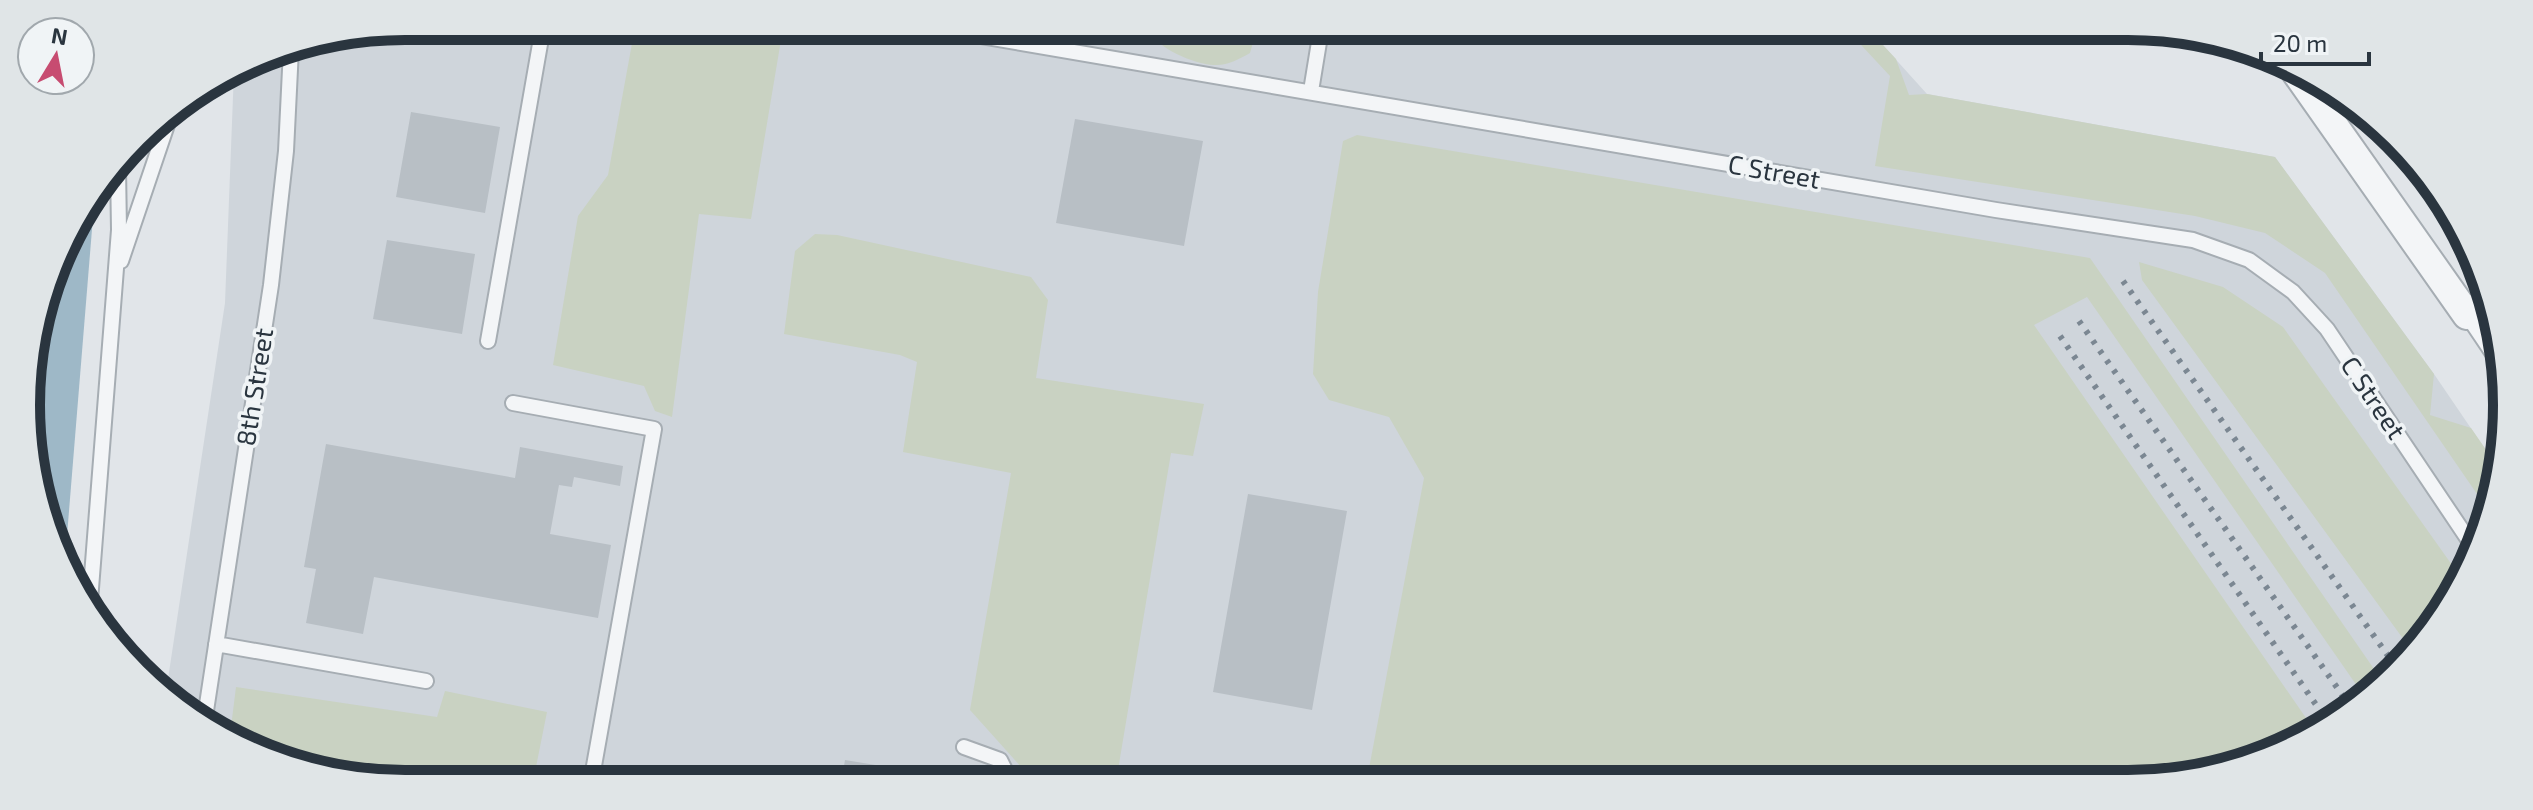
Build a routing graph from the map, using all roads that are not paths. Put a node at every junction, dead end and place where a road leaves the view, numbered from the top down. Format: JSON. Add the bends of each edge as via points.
{"nodes":[{"id":1,"x":541,"y":40,"type":"edge"},
{"id":2,"x":1006,"y":40,"type":"edge"},
{"id":3,"x":1319,"y":40,"type":"edge"},
{"id":4,"x":291,"y":58,"type":"edge"},
{"id":5,"x":2308,"y":88,"type":"edge"},
{"id":6,"x":1311,"y":91,"type":"junction"},
{"id":7,"x":165,"y":130,"type":"edge"},
{"id":8,"x":118,"y":179,"type":"edge"},
{"id":9,"x":115,"y":280,"type":"junction"},
{"id":10,"x":2477,"y":308,"type":"edge"},
{"id":11,"x":488,"y":341,"type":"dead end"},
{"id":12,"x":513,"y":403,"type":"dead end"},
{"id":13,"x":2468,"y":538,"type":"edge"},
{"id":14,"x":91,"y":591,"type":"edge"},
{"id":15,"x":216,"y":644,"type":"junction"},
{"id":16,"x":426,"y":681,"type":"dead end"},
{"id":17,"x":206,"y":711,"type":"edge"},
{"id":18,"x":964,"y":747,"type":"dead end"},
{"id":19,"x":593,"y":770,"type":"edge"},
{"id":20,"x":1005,"y":770,"type":"edge"}],
"edges":[{"from":1,"to":11,"type":"lane"},
{"from":2,"to":6,"type":"lane","name":"C Street"},
{"from":3,"to":6,"type":"lane"},
{"from":4,"to":15,"type":"lane","name":"8th Street","via":[[271,285]]},
{"from":5,"to":10,"type":"street"},
{"from":6,"to":13,"type":"lane","name":"C Street","via":[[2193,240],[2249,260],[2293,292],[2327,329]]},
{"from":7,"to":9,"type":"lane"},
{"from":8,"to":9,"type":"lane"},
{"from":9,"to":14,"type":"lane"},
{"from":12,"to":19,"type":"lane","via":[[654,429]]},
{"from":15,"to":16,"type":"lane"},
{"from":15,"to":17,"type":"lane","name":"8th Street"},
{"from":18,"to":20,"type":"lane","via":[[1000,760]]}]}
